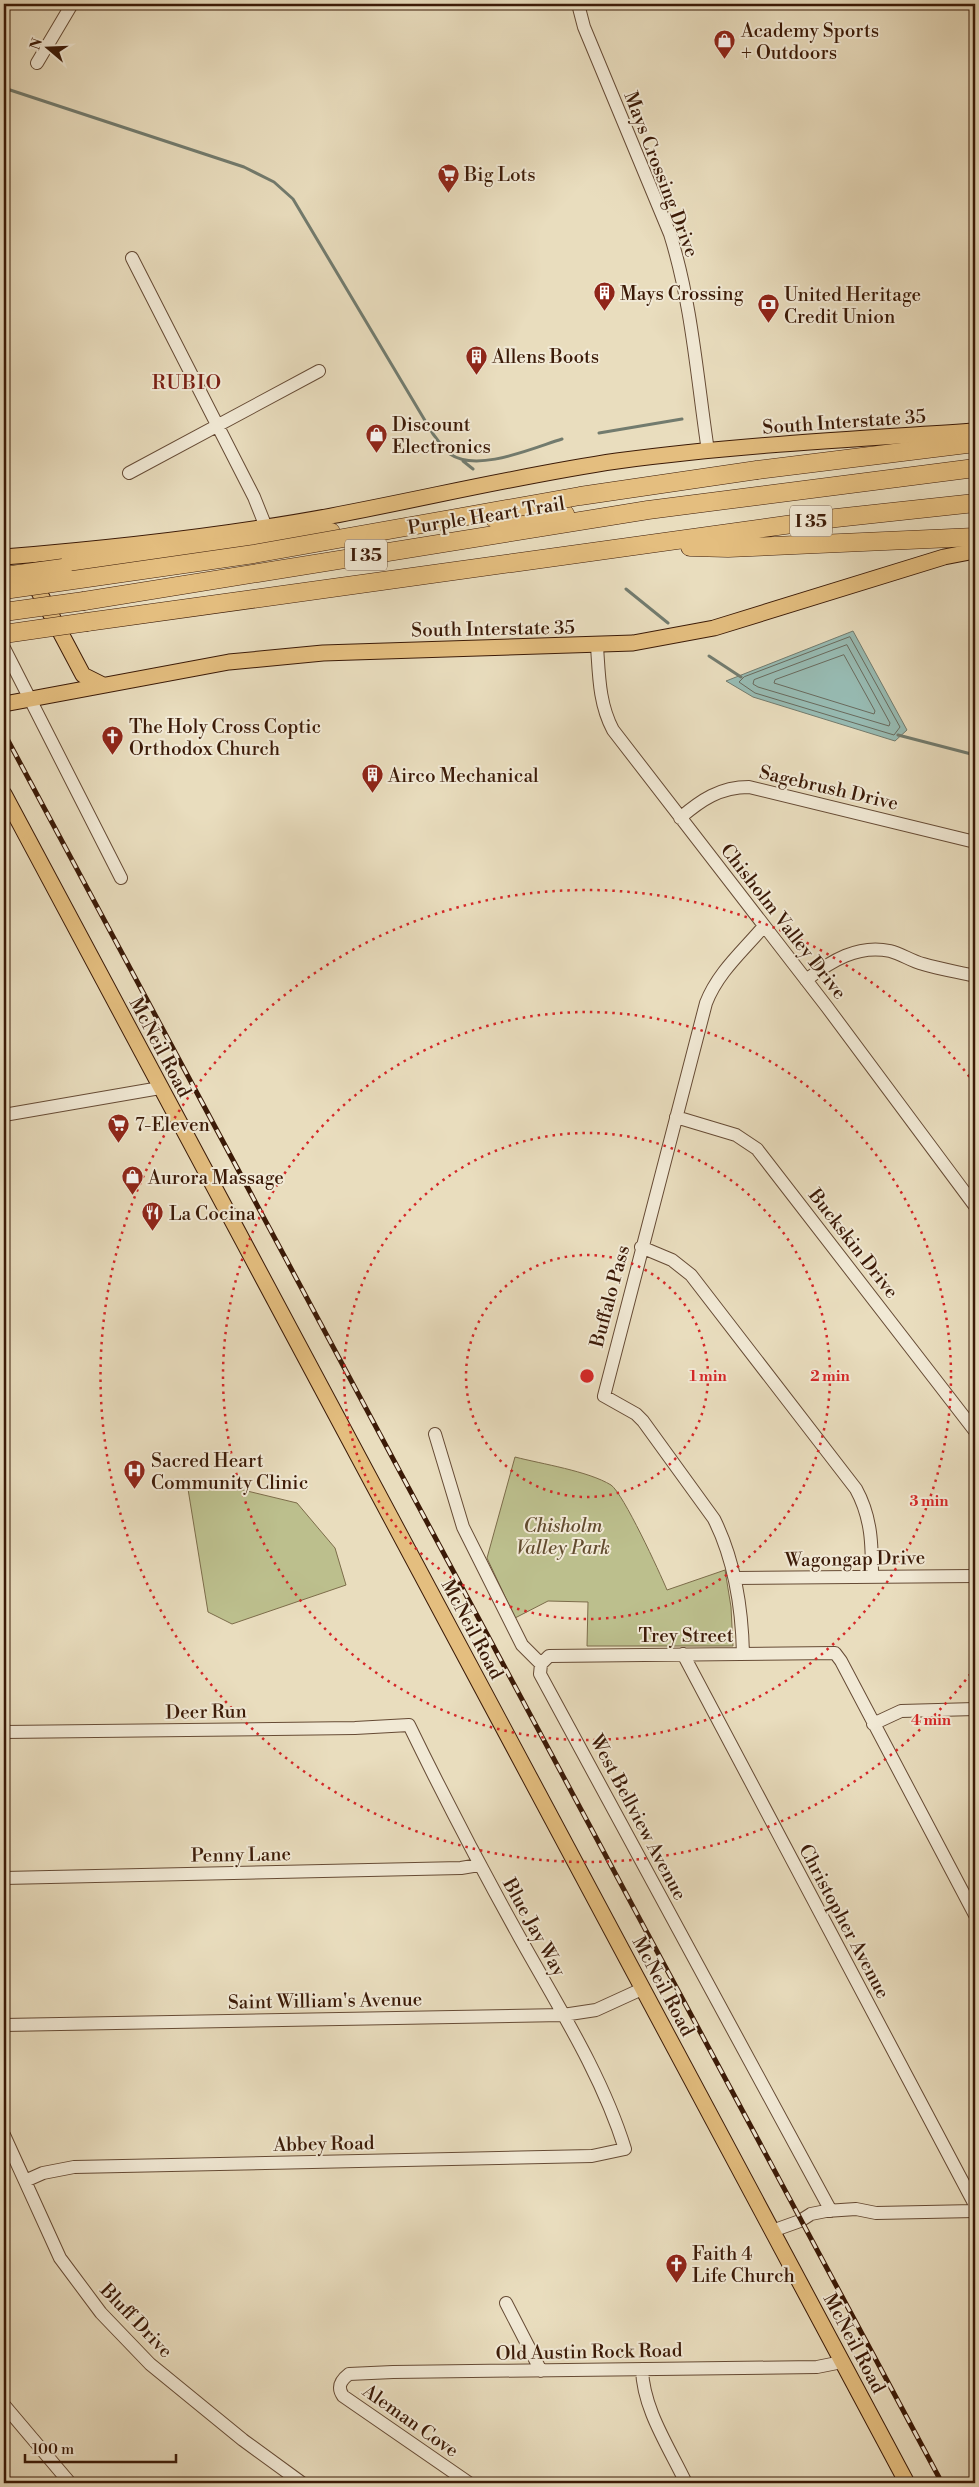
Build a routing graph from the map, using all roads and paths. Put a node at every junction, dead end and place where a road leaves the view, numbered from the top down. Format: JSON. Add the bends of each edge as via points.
{"nodes":[{"id":1,"x":72,"y":4,"type":"edge"},
{"id":2,"x":578,"y":4,"type":"edge"},
{"id":3,"x":37,"y":63,"type":"dead end"},
{"id":4,"x":132,"y":258,"type":"dead end"},
{"id":5,"x":319,"y":371,"type":"dead end"},
{"id":6,"x":218,"y":426,"type":"junction"},
{"id":7,"x":975,"y":431,"type":"edge"},
{"id":8,"x":975,"y":443,"type":"edge"},
{"id":9,"x":708,"y":450,"type":"junction"},
{"id":10,"x":975,"y":468,"type":"edge"},
{"id":11,"x":129,"y":473,"type":"dead end"},
{"id":12,"x":975,"y":503,"type":"edge"},
{"id":13,"x":648,"y":510,"type":"junction"},
{"id":14,"x":266,"y":527,"type":"junction"},
{"id":15,"x":975,"y":538,"type":"edge"},
{"id":16,"x":647,"y":546,"type":"junction"},
{"id":17,"x":81,"y":551,"type":"junction"},
{"id":18,"x":975,"y":552,"type":"edge"},
{"id":19,"x":4,"y":557,"type":"edge"},
{"id":20,"x":4,"y":576,"type":"edge"},
{"id":21,"x":4,"y":590,"type":"edge"},
{"id":22,"x":4,"y":612,"type":"edge"},
{"id":23,"x":4,"y":634,"type":"edge"},
{"id":24,"x":597,"y":646,"type":"junction"},
{"id":25,"x":4,"y":648,"type":"edge"},
{"id":26,"x":103,"y":685,"type":"junction"},
{"id":27,"x":30,"y":699,"type":"junction"},
{"id":28,"x":4,"y":704,"type":"edge"},
{"id":29,"x":4,"y":794,"type":"edge"},
{"id":30,"x":680,"y":818,"type":"junction"},
{"id":31,"x":975,"y":842,"type":"edge"},
{"id":32,"x":121,"y":878,"type":"dead end"},
{"id":33,"x":764,"y":926,"type":"junction"},
{"id":34,"x":975,"y":976,"type":"edge"},
{"id":35,"x":806,"y":980,"type":"junction"},
{"id":36,"x":160,"y":1088,"type":"junction"},
{"id":37,"x":4,"y":1115,"type":"edge"},
{"id":38,"x":676,"y":1117,"type":"junction"},
{"id":39,"x":975,"y":1206,"type":"edge"},
{"id":40,"x":641,"y":1247,"type":"junction"},
{"id":41,"x":975,"y":1431,"type":"edge"},
{"id":42,"x":435,"y":1434,"type":"dead end"},
{"id":43,"x":975,"y":1576,"type":"edge"},
{"id":44,"x":872,"y":1577,"type":"junction"},
{"id":45,"x":735,"y":1578,"type":"junction"},
{"id":46,"x":682,"y":1654,"type":"junction"},
{"id":47,"x":743,"y":1654,"type":"junction"},
{"id":48,"x":541,"y":1664,"type":"junction"},
{"id":49,"x":975,"y":1709,"type":"edge"},
{"id":50,"x":873,"y":1724,"type":"junction"},
{"id":51,"x":409,"y":1725,"type":"joint"},
{"id":52,"x":4,"y":1732,"type":"edge"},
{"id":53,"x":479,"y":1865,"type":"junction"},
{"id":54,"x":4,"y":1878,"type":"edge"},
{"id":55,"x":975,"y":1914,"type":"edge"},
{"id":56,"x":642,"y":1989,"type":"junction"},
{"id":57,"x":563,"y":2015,"type":"junction"},
{"id":58,"x":4,"y":2025,"type":"edge"},
{"id":59,"x":4,"y":2135,"type":"edge"},
{"id":60,"x":625,"y":2149,"type":"joint"},
{"id":61,"x":812,"y":2177,"type":"junction"},
{"id":62,"x":25,"y":2181,"type":"junction"},
{"id":63,"x":975,"y":2205,"type":"edge"},
{"id":64,"x":831,"y":2211,"type":"junction"},
{"id":65,"x":975,"y":2211,"type":"edge"},
{"id":66,"x":876,"y":2213,"type":"junction"},
{"id":67,"x":805,"y":2218,"type":"junction"},
{"id":68,"x":772,"y":2231,"type":"junction"},
{"id":69,"x":506,"y":2303,"type":"dead end"},
{"id":70,"x":842,"y":2362,"type":"junction"},
{"id":71,"x":642,"y":2369,"type":"junction"},
{"id":72,"x":541,"y":2371,"type":"junction"},
{"id":73,"x":340,"y":2384,"type":"joint"},
{"id":74,"x":4,"y":2405,"type":"edge"},
{"id":75,"x":70,"y":2483,"type":"edge"},
{"id":76,"x":302,"y":2483,"type":"edge"},
{"id":77,"x":469,"y":2483,"type":"edge"},
{"id":78,"x":686,"y":2483,"type":"edge"},
{"id":79,"x":907,"y":2483,"type":"edge"}],
"edges":[{"from":1,"to":3,"type":"street"},
{"from":2,"to":9,"type":"street","name":"Mays Crossing Drive","via":[[584,27],[678,259],[689,311]]},
{"from":4,"to":6,"type":"street"},
{"from":5,"to":6,"type":"street"},
{"from":6,"to":11,"type":"street"},
{"from":6,"to":14,"type":"street"},
{"from":7,"to":9,"type":"main road","name":"South Interstate 35"},
{"from":8,"to":21,"type":"highway","bridge":true,"via":[[580,496],[254,554]]},
{"from":9,"to":14,"type":"main road","name":"South Interstate 35","via":[[523,476]]},
{"from":10,"to":13,"type":"highway","name":"Purple Heart Trail","number":"I 35"},
{"from":12,"to":16,"type":"highway","number":"I 35","via":[[836,518]]},
{"from":13,"to":20,"type":"highway","bridge":true,"via":[[373,526]]},
{"from":13,"to":22,"type":"highway","name":"Purple Heart Trail","number":"I 35","bridge":true},
{"from":14,"to":17,"type":"main road","name":"South Interstate 35"},
{"from":15,"to":16,"type":"highway","via":[[728,548]]},
{"from":16,"to":23,"type":"highway","number":"I 35","bridge":true},
{"from":17,"to":19,"type":"main road","name":"South Interstate 35"},
{"from":17,"to":26,"type":"main road","via":[[43,573],[39,592],[83,675]]},
{"from":18,"to":24,"type":"main road","name":"South Interstate 35","via":[[944,557],[714,628],[633,643]]},
{"from":24,"to":26,"type":"main road","name":"South Interstate 35","via":[[323,653],[229,662]]},
{"from":24,"to":30,"type":"street","name":"Chisholm Valley Drive","via":[[600,692],[609,723]]},
{"from":25,"to":27,"type":"street"},
{"from":26,"to":27,"type":"main road","name":"South Interstate 35"},
{"from":27,"to":28,"type":"main road","name":"South Interstate 35"},
{"from":27,"to":32,"type":"street"},
{"from":29,"to":36,"type":"main road","name":"McNeil Road"},
{"from":30,"to":31,"type":"street","name":"Sagebrush Drive","via":[[706,797],[720,791],[749,787]]},
{"from":30,"to":33,"type":"street","name":"Chisholm Valley Drive"},
{"from":33,"to":35,"type":"street","name":"Chisholm Valley Drive"},
{"from":33,"to":38,"type":"street","name":"Buffalo Pass","via":[[725,969],[709,996]]},
{"from":34,"to":35,"type":"street","via":[[880,949],[850,953],[830,962]]},
{"from":35,"to":39,"type":"street","name":"Chisholm Valley Drive"},
{"from":36,"to":37,"type":"street"},
{"from":36,"to":56,"type":"main road","name":"McNeil Road"},
{"from":38,"to":40,"type":"street","name":"Buffalo Pass"},
{"from":38,"to":41,"type":"street","name":"Buckskin Drive","via":[[736,1135],[757,1149]]},
{"from":40,"to":44,"type":"street","via":[[672,1260],[691,1275],[856,1489],[869,1521]]},
{"from":40,"to":45,"type":"street","name":"Buffalo Pass","via":[[604,1396],[636,1414],[658,1440],[714,1519]]},
{"from":42,"to":48,"type":"street","via":[[463,1527],[522,1645]]},
{"from":43,"to":44,"type":"street","name":"Wagongap Drive"},
{"from":44,"to":45,"type":"street","name":"Wagongap Drive"},
{"from":45,"to":47,"type":"street","name":"Buffalo Pass"},
{"from":46,"to":47,"type":"street","name":"Trey Street"},
{"from":46,"to":48,"type":"street","name":"Trey Street","via":[[549,1656]]},
{"from":46,"to":63,"type":"street","name":"Christopher Avenue"},
{"from":47,"to":50,"type":"street","name":"Trey Street","via":[[835,1653]]},
{"from":48,"to":61,"type":"street","name":"West Bellview Avenue","via":[[540,1674]]},
{"from":49,"to":50,"type":"street","via":[[901,1711]]},
{"from":50,"to":55,"type":"street"},
{"from":51,"to":52,"type":"street","name":"Deer Run"},
{"from":51,"to":53,"type":"street","name":"Blue Jay Way"},
{"from":53,"to":54,"type":"street","name":"Penny Lane","via":[[461,1868]]},
{"from":53,"to":57,"type":"street","name":"Blue Jay Way"},
{"from":56,"to":57,"type":"street","name":"Saint William's Avenue","via":[[596,2010]]},
{"from":56,"to":68,"type":"main road","name":"McNeil Road"},
{"from":57,"to":58,"type":"street","name":"Saint William's Avenue"},
{"from":57,"to":60,"type":"street","name":"Blue Jay Way","via":[[615,2118]]},
{"from":59,"to":62,"type":"street","name":"Bluff Drive"},
{"from":60,"to":62,"type":"street","name":"Abbey Road","via":[[592,2156],[74,2167],[43,2173]]},
{"from":61,"to":64,"type":"street","name":"West Bellview Avenue"},
{"from":61,"to":67,"type":"street","via":[[816,2201]]},
{"from":62,"to":76,"type":"street","name":"Bluff Drive","via":[[60,2258],[124,2340],[243,2440]]},
{"from":64,"to":66,"type":"street"},
{"from":64,"to":67,"type":"street"},
{"from":65,"to":66,"type":"street"},
{"from":66,"to":67,"type":"street","via":[[808,2222]]},
{"from":67,"to":68,"type":"street"},
{"from":68,"to":70,"type":"main road","name":"McNeil Road"},
{"from":69,"to":72,"type":"street"},
{"from":70,"to":71,"type":"street","name":"Old Austin Rock Road","via":[[816,2367]]},
{"from":70,"to":79,"type":"main road","name":"McNeil Road"},
{"from":71,"to":72,"type":"street","name":"Old Austin Rock Road"},
{"from":71,"to":78,"type":"street","via":[[648,2404]]},
{"from":72,"to":73,"type":"street","name":"Old Austin Rock Road","via":[[349,2374]]},
{"from":73,"to":77,"type":"street","name":"Aleman Cove","via":[[344,2396]]},
{"from":74,"to":75,"type":"street"}]}
